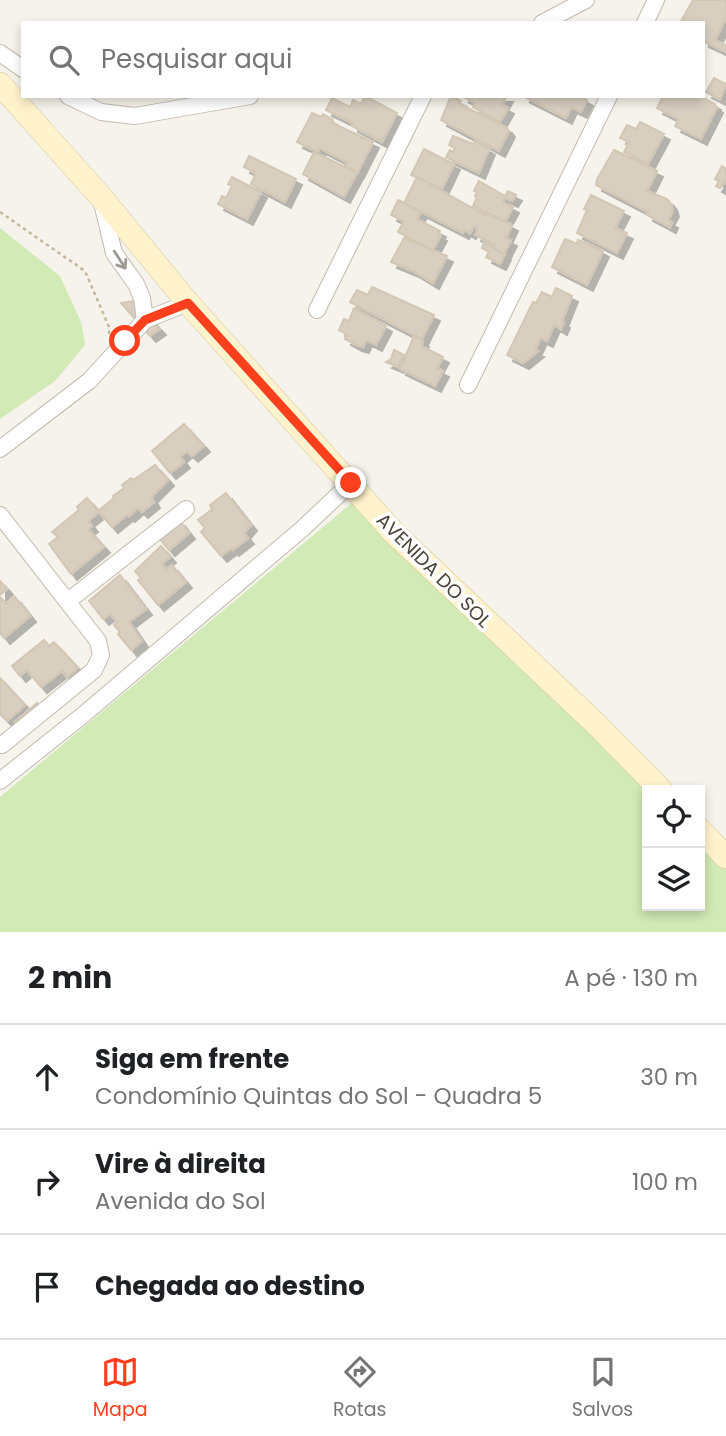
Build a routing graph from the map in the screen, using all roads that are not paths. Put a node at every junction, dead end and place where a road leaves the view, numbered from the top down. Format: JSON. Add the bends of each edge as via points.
{"nodes":[{"id":1,"x":586,"y":0,"type":"edge"},
{"id":2,"x":656,"y":0,"type":"edge"},
{"id":3,"x":546,"y":21,"type":"edge"},
{"id":4,"x":646,"y":21,"type":"edge"},
{"id":5,"x":0,"y":52,"type":"edge"},
{"id":6,"x":21,"y":68,"type":"edge"},
{"id":7,"x":0,"y":84,"type":"edge"},
{"id":8,"x":72,"y":98,"type":"edge"},
{"id":9,"x":238,"y":98,"type":"edge"},
{"id":10,"x":422,"y":98,"type":"edge"},
{"id":11,"x":608,"y":98,"type":"edge"},
{"id":12,"x":101,"y":197,"type":"junction"},
{"id":13,"x":188,"y":303,"type":"junction"},
{"id":14,"x":317,"y":310,"type":"dead end"},
{"id":15,"x":145,"y":320,"type":"junction"},
{"id":16,"x":468,"y":385,"type":"dead end"},
{"id":17,"x":0,"y":449,"type":"edge"},
{"id":18,"x":351,"y":483,"type":"junction"},
{"id":19,"x":187,"y":509,"type":"dead end"},
{"id":20,"x":0,"y":515,"type":"edge"},
{"id":21,"x":68,"y":601,"type":"junction"},
{"id":22,"x":2,"y":745,"type":"dead end"},
{"id":23,"x":0,"y":780,"type":"edge"},
{"id":24,"x":656,"y":785,"type":"edge"},
{"id":25,"x":705,"y":835,"type":"edge"},
{"id":26,"x":726,"y":857,"type":"edge"}],
"edges":[{"from":1,"to":3,"type":"street"},
{"from":2,"to":4,"type":"street"},
{"from":5,"to":6,"type":"street"},
{"from":7,"to":12,"type":"street","name":"AVENIDA DO SOL"},
{"from":8,"to":9,"type":"street","via":[[101,112],[135,116]]},
{"from":10,"to":14,"type":"street"},
{"from":11,"to":16,"type":"street"},
{"from":12,"to":13,"type":"street","name":"AVENIDA DO SOL"},
{"from":12,"to":15,"type":"street","one_way":true,"via":[[114,253],[136,284]]},
{"from":13,"to":15,"type":"street"},
{"from":13,"to":18,"type":"street","name":"AVENIDA DO SOL"},
{"from":15,"to":17,"type":"street","via":[[89,381]]},
{"from":18,"to":23,"type":"street","via":[[83,715]]},
{"from":18,"to":24,"type":"street","name":"AVENIDA DO SOL","via":[[395,534]]},
{"from":19,"to":21,"type":"street"},
{"from":20,"to":21,"type":"street"},
{"from":21,"to":22,"type":"street","via":[[98,640],[101,655],[94,670]]},
{"from":25,"to":26,"type":"street"}]}
